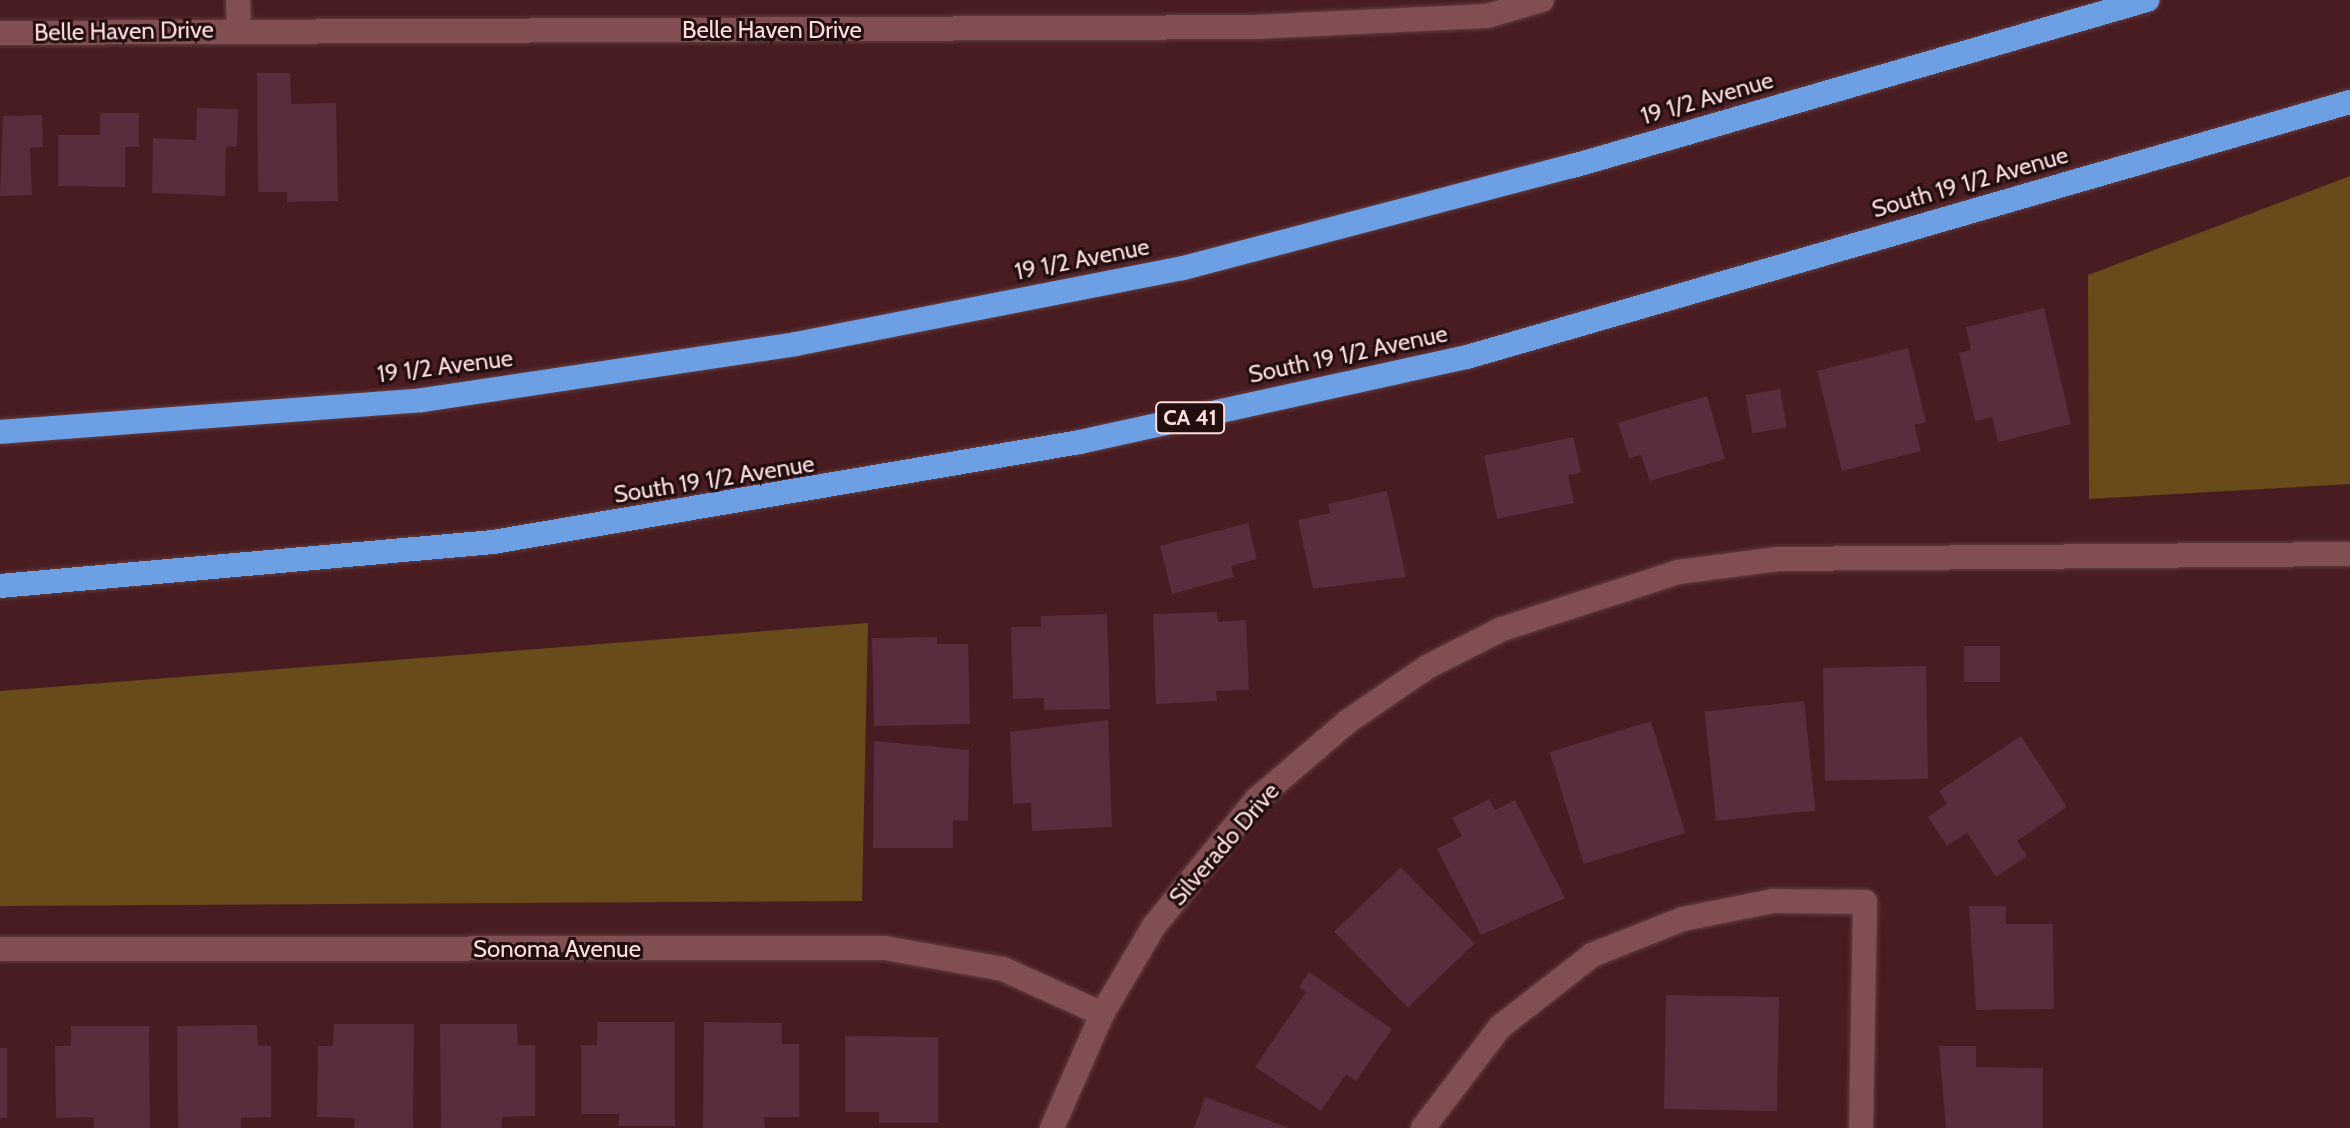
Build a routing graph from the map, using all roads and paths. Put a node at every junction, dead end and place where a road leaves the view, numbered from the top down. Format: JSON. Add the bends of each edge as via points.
{"nodes":[{"id":1,"x":238,"y":0,"type":"edge"},
{"id":2,"x":1542,"y":0,"type":"edge"},
{"id":3,"x":2147,"y":0,"type":"edge"},
{"id":4,"x":239,"y":29,"type":"junction"},
{"id":5,"x":0,"y":33,"type":"edge"},
{"id":6,"x":2350,"y":102,"type":"edge"},
{"id":7,"x":0,"y":432,"type":"edge"},
{"id":8,"x":2350,"y":554,"type":"edge"},
{"id":9,"x":0,"y":586,"type":"edge"},
{"id":10,"x":0,"y":949,"type":"edge"},
{"id":11,"x":1102,"y":1014,"type":"junction"},
{"id":12,"x":1052,"y":1128,"type":"edge"},
{"id":13,"x":1423,"y":1128,"type":"edge"},
{"id":14,"x":1861,"y":1128,"type":"edge"}],
"edges":[{"from":1,"to":4,"type":"street"},
{"from":2,"to":4,"type":"street","name":"Belle Haven Drive","via":[[1487,16],[1254,27]]},
{"from":3,"to":7,"type":"highway","name":"19 1/2 Avenue","via":[[1573,166],[1183,268],[796,344],[422,400]]},
{"from":4,"to":5,"type":"street","name":"Belle Haven Drive"},
{"from":6,"to":9,"type":"highway","name":"South 19 1/2 Avenue","number":"CA 41","via":[[1467,357],[1080,442],[493,542]]},
{"from":8,"to":11,"type":"street","name":"Silverado Drive","via":[[1778,559],[1678,572],[1573,601],[1427,667],[1347,722],[1257,799],[1154,926]]},
{"from":10,"to":11,"type":"street","name":"Sonoma Avenue","via":[[885,948],[1003,969]]},
{"from":11,"to":12,"type":"street","name":"Silverado Drive"},
{"from":13,"to":14,"type":"street","via":[[1500,1027],[1592,955],[1683,919],[1773,901],[1865,902]]}]}
